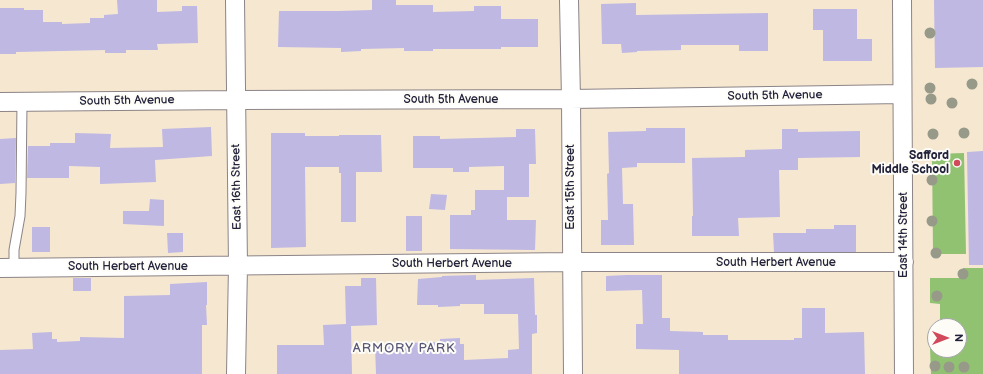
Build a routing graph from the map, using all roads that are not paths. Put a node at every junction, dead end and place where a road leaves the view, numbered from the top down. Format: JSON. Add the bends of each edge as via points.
{"nodes":[{"id":1,"x":235,"y":0,"type":"edge"},
{"id":2,"x":569,"y":0,"type":"edge"},
{"id":3,"x":902,"y":0,"type":"edge"},
{"id":4,"x":902,"y":94,"type":"junction"},
{"id":5,"x":236,"y":100,"type":"junction"},
{"id":6,"x":571,"y":100,"type":"junction"},
{"id":7,"x":0,"y":102,"type":"edge"},
{"id":8,"x":22,"y":102,"type":"junction"},
{"id":9,"x":572,"y":262,"type":"junction"},
{"id":10,"x":904,"y":262,"type":"junction"},
{"id":11,"x":238,"y":266,"type":"junction"},
{"id":12,"x":7,"y":268,"type":"edge"},
{"id":13,"x":236,"y":374,"type":"edge"},
{"id":14,"x":573,"y":374,"type":"edge"},
{"id":15,"x":904,"y":374,"type":"edge"}],
"edges":[{"from":1,"to":5,"type":"street","name":"East 16th Street"},
{"from":2,"to":6,"type":"street","name":"East 15th Street"},
{"from":3,"to":4,"type":"street","name":"East 14th Street"},
{"from":4,"to":6,"type":"street","name":"South 5th Avenue"},
{"from":4,"to":10,"type":"street","name":"East 14th Street"},
{"from":5,"to":6,"type":"street","name":"South 5th Avenue"},
{"from":5,"to":8,"type":"street","name":"South 5th Avenue"},
{"from":5,"to":11,"type":"street","name":"East 16th Street"},
{"from":6,"to":9,"type":"street","name":"East 15th Street"},
{"from":7,"to":8,"type":"street","name":"South 5th Avenue"},
{"from":8,"to":12,"type":"lane","via":[[20,216],[14,250]]},
{"from":9,"to":10,"type":"street","name":"South Herbert Avenue"},
{"from":9,"to":11,"type":"street","name":"South Herbert Avenue"},
{"from":9,"to":14,"type":"street","name":"East 15th Street"},
{"from":10,"to":15,"type":"street","name":"East 14th Street"},
{"from":11,"to":12,"type":"street","name":"South Herbert Avenue"},
{"from":11,"to":13,"type":"street","name":"East 16th Street"}]}
